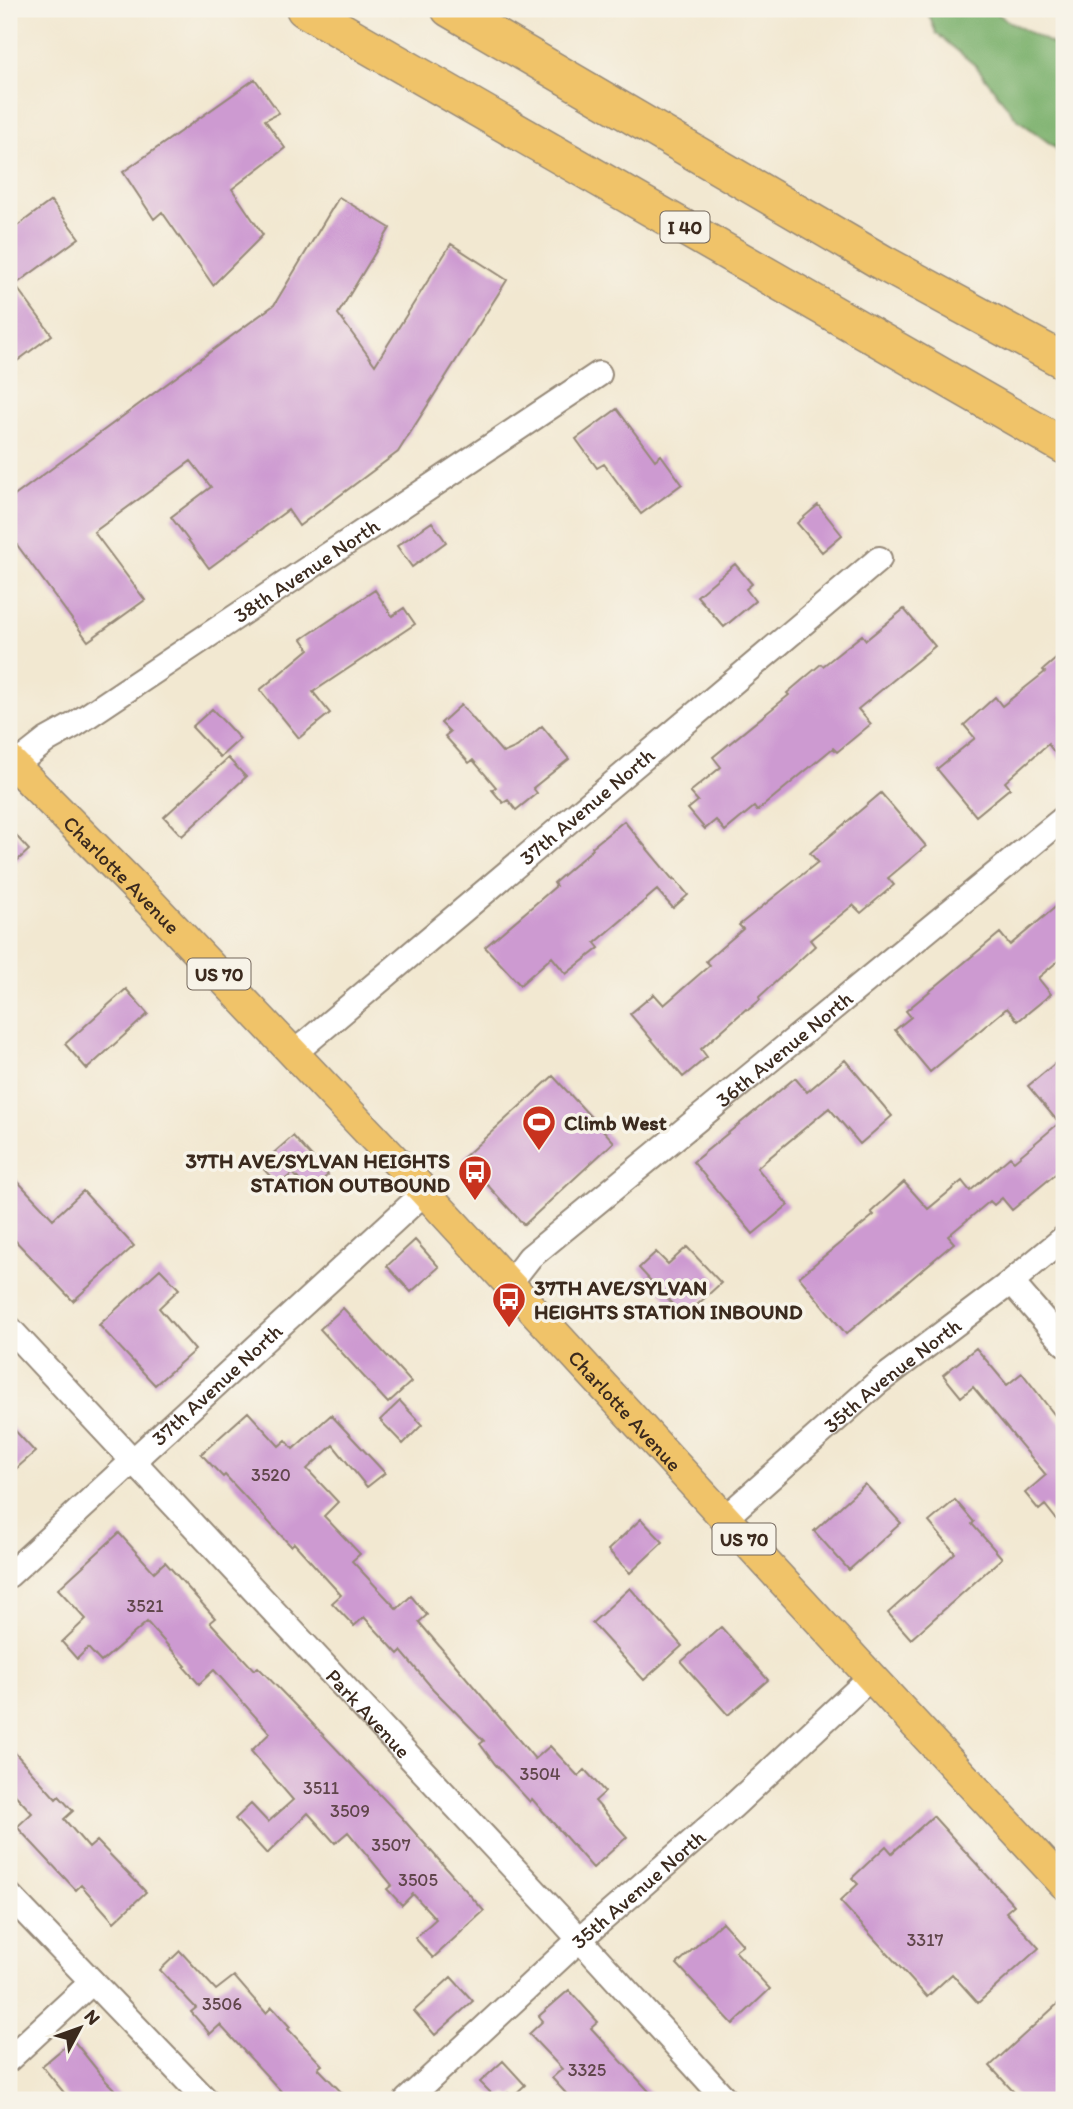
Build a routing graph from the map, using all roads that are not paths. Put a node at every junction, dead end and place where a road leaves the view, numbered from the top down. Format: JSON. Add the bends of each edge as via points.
{"nodes":[{"id":1,"x":304,"y":9,"type":"edge"},
{"id":2,"x":449,"y":9,"type":"edge"},
{"id":3,"x":885,"y":264,"type":"junction"},
{"id":4,"x":1064,"y":332,"type":"edge"},
{"id":5,"x":1064,"y":361,"type":"edge"},
{"id":6,"x":600,"y":374,"type":"dead end"},
{"id":7,"x":1064,"y":446,"type":"edge"},
{"id":8,"x":879,"y":559,"type":"dead end"},
{"id":9,"x":12,"y":763,"type":"edge"},
{"id":10,"x":1064,"y":818,"type":"edge"},
{"id":11,"x":294,"y":1053,"type":"junction"},
{"id":12,"x":425,"y":1192,"type":"junction"},
{"id":13,"x":1064,"y":1238,"type":"edge"},
{"id":14,"x":1011,"y":1282,"type":"junction"},
{"id":15,"x":508,"y":1285,"type":"junction"},
{"id":16,"x":9,"y":1328,"type":"edge"},
{"id":17,"x":1064,"y":1343,"type":"edge"},
{"id":18,"x":134,"y":1460,"type":"junction"},
{"id":19,"x":725,"y":1518,"type":"junction"},
{"id":20,"x":9,"y":1575,"type":"edge"},
{"id":21,"x":871,"y":1677,"type":"junction"},
{"id":22,"x":1064,"y":1884,"type":"edge"},
{"id":23,"x":9,"y":1895,"type":"edge"},
{"id":24,"x":580,"y":1939,"type":"junction"},
{"id":25,"x":92,"y":1982,"type":"junction"},
{"id":26,"x":9,"y":2059,"type":"edge"},
{"id":27,"x":206,"y":2100,"type":"edge"},
{"id":28,"x":407,"y":2100,"type":"edge"},
{"id":29,"x":726,"y":2100,"type":"edge"}],
"edges":[{"from":1,"to":7,"type":"highway","number":"I 40"},
{"from":2,"to":3,"type":"highway"},
{"from":3,"to":4,"type":"highway"},
{"from":3,"to":5,"type":"highway"},
{"from":6,"to":9,"type":"street","name":"38th Avenue North"},
{"from":8,"to":11,"type":"street","name":"37th Avenue North"},
{"from":9,"to":11,"type":"main road","name":"Charlotte Avenue","number":"US 70"},
{"from":10,"to":15,"type":"street","name":"36th Avenue North","via":[[530,1257]]},
{"from":11,"to":12,"type":"main road","name":"Charlotte Avenue","number":"US 70"},
{"from":12,"to":15,"type":"main road","name":"Charlotte Avenue","number":"US 70"},
{"from":12,"to":18,"type":"street","name":"37th Avenue North"},
{"from":13,"to":14,"type":"street","name":"35th Avenue North"},
{"from":14,"to":17,"type":"street"},
{"from":14,"to":19,"type":"street","name":"35th Avenue North","via":[[877,1383]]},
{"from":15,"to":19,"type":"main road","name":"Charlotte Avenue","number":"US 70"},
{"from":16,"to":18,"type":"street","name":"Park Avenue"},
{"from":18,"to":20,"type":"street","name":"37th Avenue North"},
{"from":18,"to":24,"type":"street","name":"Park Avenue"},
{"from":19,"to":21,"type":"main road","name":"Charlotte Avenue","number":"US 70"},
{"from":21,"to":22,"type":"main road","name":"Charlotte Avenue","number":"US 70"},
{"from":21,"to":24,"type":"street","name":"35th Avenue North","via":[[732,1807]]},
{"from":23,"to":25,"type":"street"},
{"from":24,"to":28,"type":"street","name":"35th Avenue North"},
{"from":24,"to":29,"type":"street","name":"Park Avenue"},
{"from":25,"to":26,"type":"street"},
{"from":25,"to":27,"type":"street"}]}
